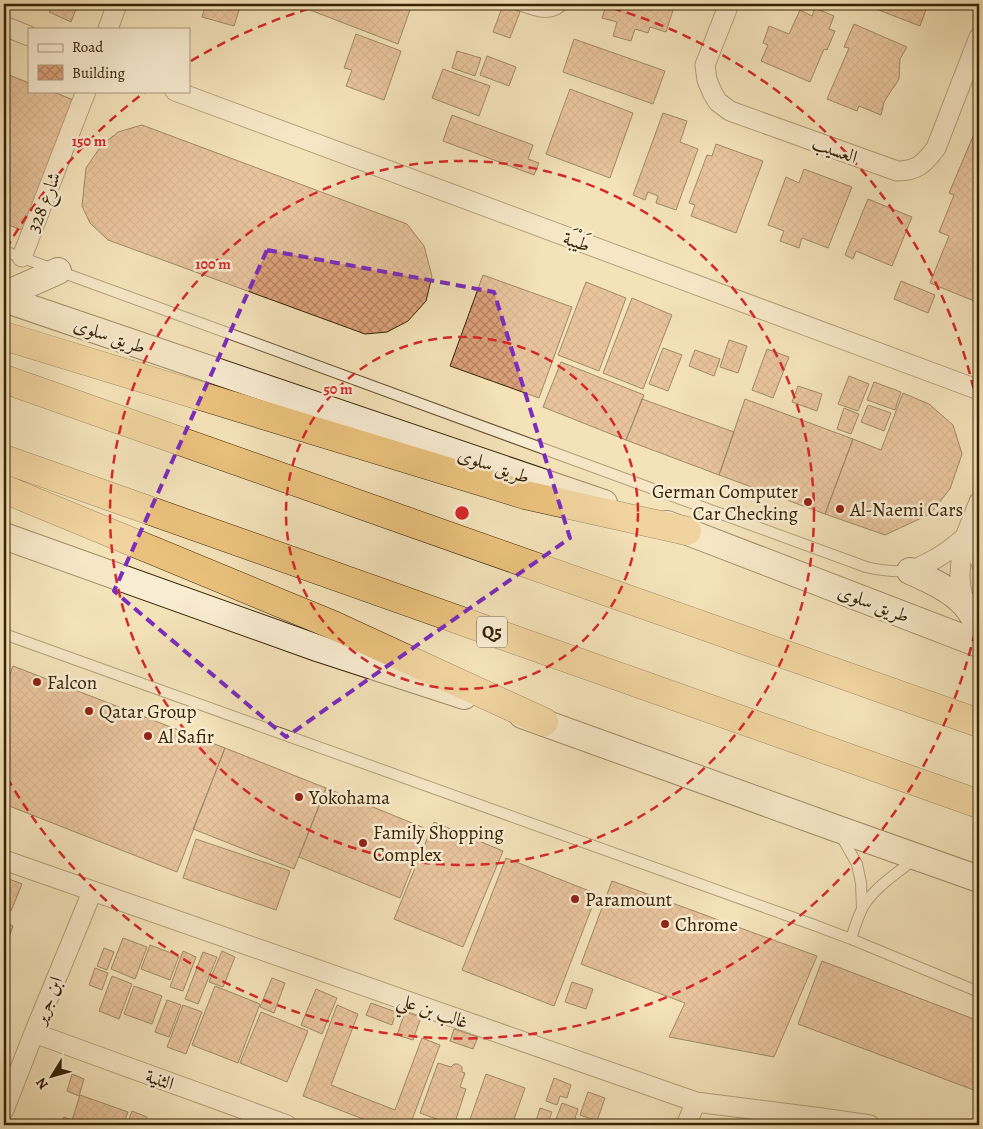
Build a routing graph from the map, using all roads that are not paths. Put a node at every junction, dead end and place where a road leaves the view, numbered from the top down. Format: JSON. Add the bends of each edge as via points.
{"nodes":[{"id":1,"x":117,"y":4,"type":"edge"},
{"id":2,"x":516,"y":4,"type":"edge"},
{"id":3,"x":563,"y":4,"type":"edge"},
{"id":4,"x":729,"y":4,"type":"edge"},
{"id":5,"x":4,"y":26,"type":"edge"},
{"id":6,"x":108,"y":28,"type":"edge"},
{"id":7,"x":28,"y":36,"type":"edge"},
{"id":8,"x":979,"y":37,"type":"edge"},
{"id":9,"x":86,"y":92,"type":"edge"},
{"id":10,"x":178,"y":92,"type":"edge"},
{"id":11,"x":4,"y":251,"type":"edge"},
{"id":12,"x":22,"y":257,"type":"junction"},
{"id":13,"x":58,"y":270,"type":"junction"},
{"id":14,"x":4,"y":295,"type":"edge"},
{"id":15,"x":4,"y":299,"type":"edge"},
{"id":16,"x":4,"y":336,"type":"edge"},
{"id":17,"x":4,"y":378,"type":"edge"},
{"id":18,"x":979,"y":390,"type":"edge"},
{"id":19,"x":4,"y":459,"type":"edge"},
{"id":20,"x":4,"y":489,"type":"edge"},
{"id":21,"x":979,"y":502,"type":"edge"},
{"id":22,"x":687,"y":531,"type":"junction"},
{"id":23,"x":4,"y":536,"type":"edge"},
{"id":24,"x":964,"y":536,"type":"junction"},
{"id":25,"x":979,"y":569,"type":"edge"},
{"id":26,"x":910,"y":571,"type":"junction"},
{"id":27,"x":972,"y":615,"type":"edge"},
{"id":28,"x":4,"y":634,"type":"edge"},
{"id":29,"x":979,"y":644,"type":"edge"},
{"id":30,"x":544,"y":722,"type":"junction"},
{"id":31,"x":979,"y":723,"type":"edge"},
{"id":32,"x":979,"y":804,"type":"edge"},
{"id":33,"x":838,"y":830,"type":"junction"},
{"id":34,"x":918,"y":857,"type":"junction"},
{"id":35,"x":4,"y":860,"type":"edge"},
{"id":36,"x":979,"y":879,"type":"edge"},
{"id":37,"x":92,"y":892,"type":"junction"},
{"id":38,"x":862,"y":908,"type":"junction"},
{"id":39,"x":851,"y":939,"type":"junction"},
{"id":40,"x":979,"y":992,"type":"edge"},
{"id":41,"x":34,"y":1033,"type":"junction"},
{"id":42,"x":696,"y":1102,"type":"junction"},
{"id":43,"x":4,"y":1110,"type":"edge"},
{"id":44,"x":287,"y":1125,"type":"edge"},
{"id":45,"x":686,"y":1125,"type":"edge"},
{"id":46,"x":870,"y":1125,"type":"edge"}],
"edges":[{"from":1,"to":6,"type":"street"},
{"from":2,"to":3,"type":"lane","via":[[549,12]]},
{"from":4,"to":8,"type":"street","name":"العسيب","via":[[705,65],[707,80],[718,102],[730,111],[897,171],[916,168],[936,148]]},
{"from":5,"to":7,"type":"street"},
{"from":9,"to":12,"type":"street","name":"شارع 328"},
{"from":10,"to":18,"type":"street","name":"طَيْبَة"},
{"from":11,"to":12,"type":"lane"},
{"from":12,"to":13,"type":"lane"},
{"from":13,"to":14,"type":"main road"},
{"from":13,"to":26,"type":"lane","via":[[866,567],[892,572]]},
{"from":15,"to":22,"type":"main road","name":"طريق سلوى"},
{"from":16,"to":22,"type":"highway","via":[[525,495]]},
{"from":17,"to":31,"type":"highway"},
{"from":19,"to":32,"type":"highway","number":"Q5"},
{"from":20,"to":30,"type":"highway","via":[[333,625]]},
{"from":21,"to":24,"type":"street"},
{"from":22,"to":29,"type":"main road","name":"طريق سلوى"},
{"from":23,"to":30,"type":"main road","via":[[320,649]]},
{"from":24,"to":25,"type":"lane"},
{"from":24,"to":26,"type":"street","via":[[953,548]]},
{"from":24,"to":27,"type":"street","via":[[961,588]]},
{"from":26,"to":27,"type":"main road","via":[[953,594]]},
{"from":28,"to":39,"type":"lane"},
{"from":30,"to":33,"type":"main road"},
{"from":33,"to":34,"type":"main road"},
{"from":33,"to":38,"type":"lane","via":[[857,864]]},
{"from":34,"to":36,"type":"main road"},
{"from":34,"to":38,"type":"lane","via":[[878,889]]},
{"from":35,"to":37,"type":"street","name":"غالب بن علي"},
{"from":37,"to":41,"type":"street","name":"ابن جرير"},
{"from":37,"to":42,"type":"street","name":"غالب بن علي"},
{"from":38,"to":39,"type":"lane"},
{"from":39,"to":40,"type":"lane"},
{"from":41,"to":43,"type":"street","name":"ابن جرير"},
{"from":41,"to":44,"type":"street","name":"الثنية"},
{"from":42,"to":45,"type":"street"},
{"from":42,"to":46,"type":"street","name":"غالب بن علي"}]}
